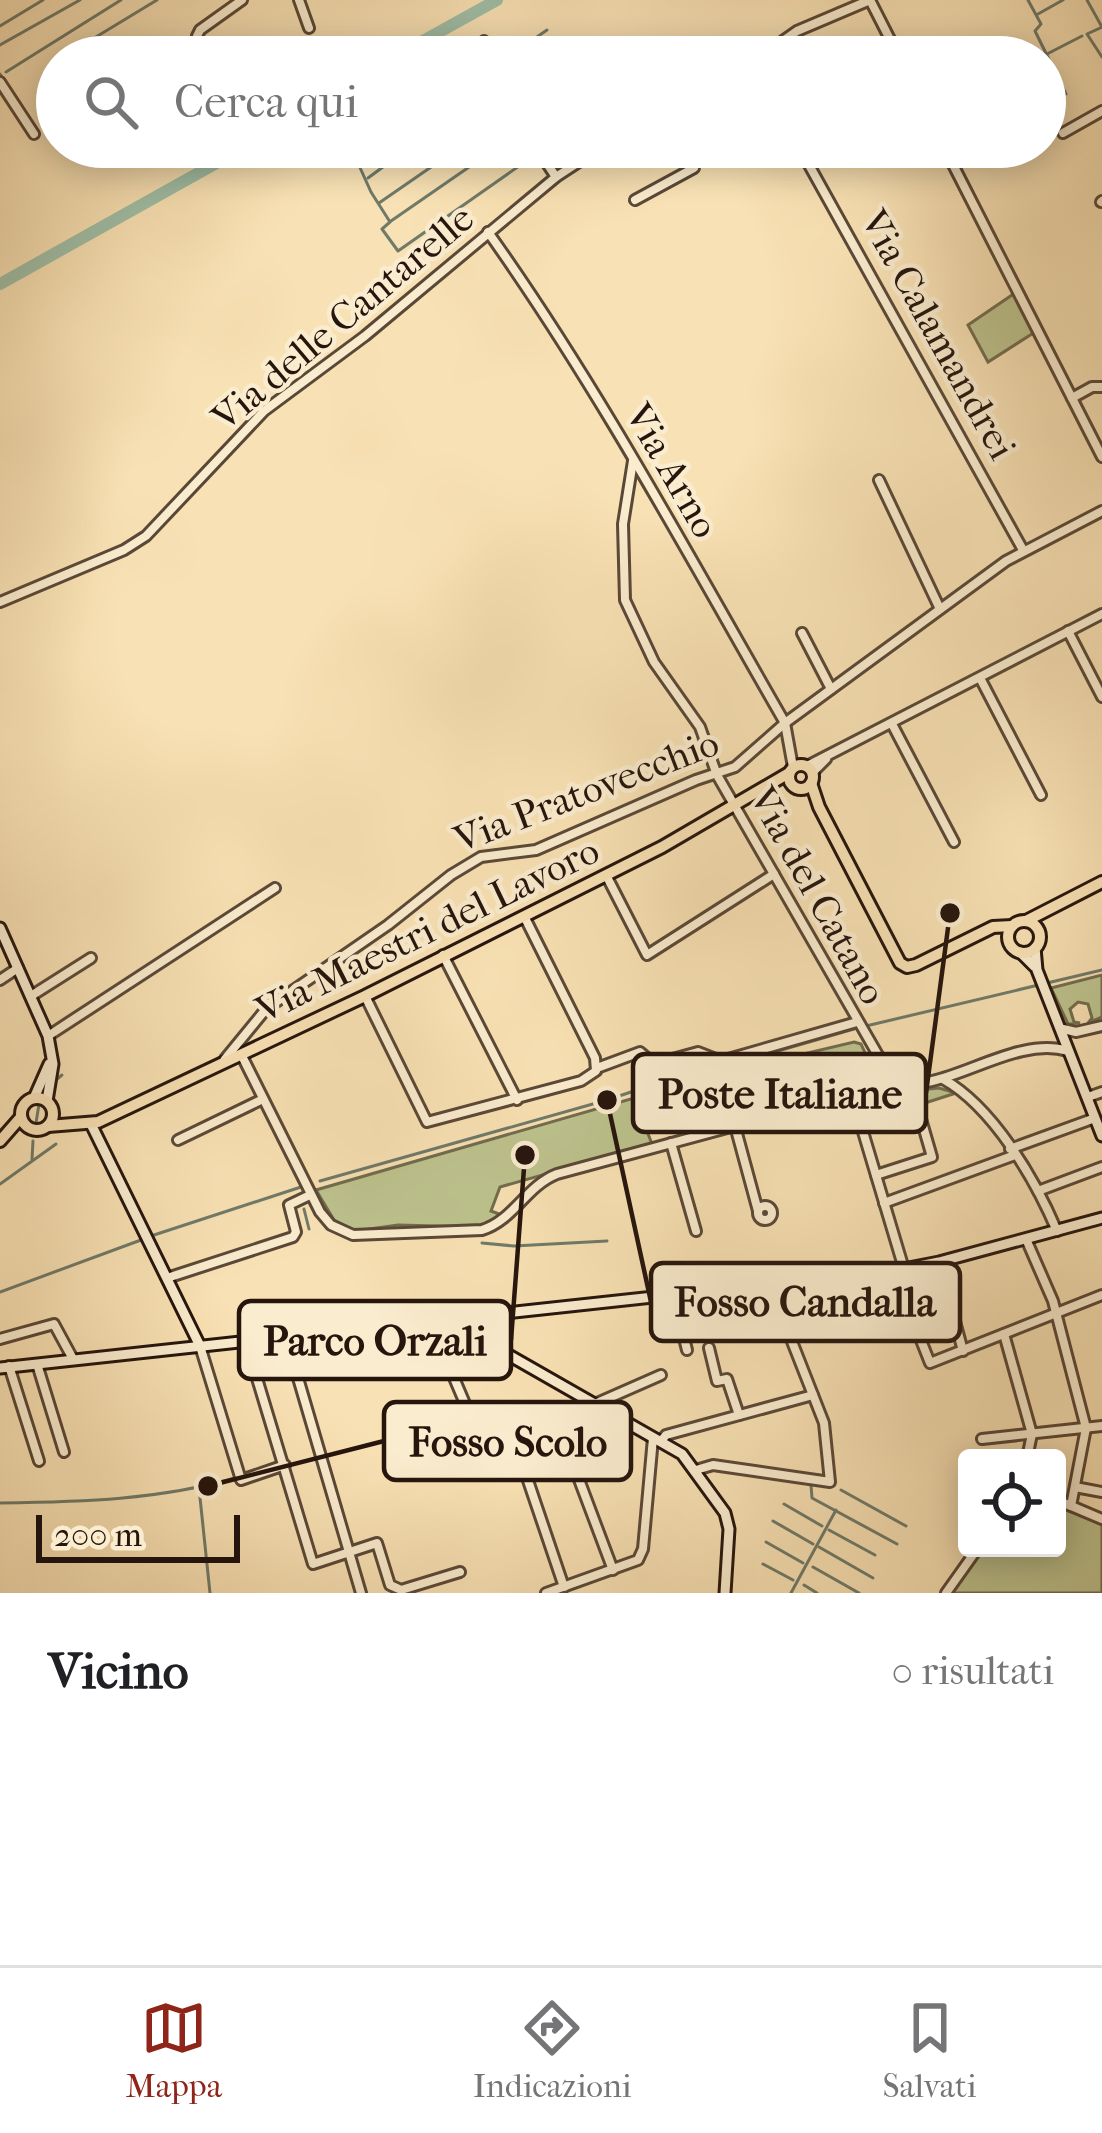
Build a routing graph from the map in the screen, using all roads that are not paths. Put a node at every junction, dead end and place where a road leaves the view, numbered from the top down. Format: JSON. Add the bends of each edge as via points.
{"nodes":[{"id":1,"x":242,"y":0,"type":"edge"},
{"id":2,"x":299,"y":0,"type":"edge"},
{"id":3,"x":869,"y":0,"type":"edge"},
{"id":4,"x":309,"y":28,"type":"dead end"},
{"id":5,"x":197,"y":36,"type":"edge"},
{"id":6,"x":790,"y":36,"type":"edge"},
{"id":7,"x":887,"y":36,"type":"edge"},
{"id":8,"x":0,"y":82,"type":"edge"},
{"id":9,"x":1101,"y":113,"type":"edge"},
{"id":10,"x":1066,"y":131,"type":"edge"},
{"id":11,"x":34,"y":134,"type":"dead end"},
{"id":12,"x":550,"y":168,"type":"edge"},
{"id":13,"x":570,"y":168,"type":"edge"},
{"id":14,"x":694,"y":168,"type":"edge"},
{"id":15,"x":811,"y":168,"type":"edge"},
{"id":16,"x":955,"y":168,"type":"edge"},
{"id":17,"x":556,"y":177,"type":"junction"},
{"id":18,"x":635,"y":200,"type":"dead end"},
{"id":19,"x":488,"y":232,"type":"junction"},
{"id":20,"x":1102,"y":387,"type":"edge"},
{"id":21,"x":1072,"y":398,"type":"junction"},
{"id":22,"x":1102,"y":457,"type":"edge"},
{"id":23,"x":633,"y":460,"type":"junction"},
{"id":24,"x":879,"y":480,"type":"dead end"},
{"id":25,"x":1102,"y":511,"type":"edge"},
{"id":26,"x":1023,"y":550,"type":"junction"},
{"id":27,"x":0,"y":602,"type":"edge"},
{"id":28,"x":940,"y":609,"type":"junction"},
{"id":29,"x":1102,"y":614,"type":"edge"},
{"id":30,"x":1068,"y":632,"type":"junction"},
{"id":31,"x":802,"y":633,"type":"dead end"},
{"id":32,"x":980,"y":677,"type":"junction"},
{"id":33,"x":831,"y":689,"type":"junction"},
{"id":34,"x":1102,"y":697,"type":"edge"},
{"id":35,"x":785,"y":723,"type":"junction"},
{"id":36,"x":892,"y":724,"type":"junction"},
{"id":37,"x":801,"y":775,"type":"junction"},
{"id":38,"x":717,"y":776,"type":"junction"},
{"id":39,"x":1041,"y":795,"type":"dead end"},
{"id":40,"x":734,"y":805,"type":"junction"},
{"id":41,"x":954,"y":842,"type":"dead end"},
{"id":42,"x":774,"y":874,"type":"junction"},
{"id":43,"x":606,"y":875,"type":"junction"},
{"id":44,"x":1102,"y":882,"type":"edge"},
{"id":45,"x":274,"y":888,"type":"dead end"},
{"id":46,"x":1060,"y":901,"type":"junction"},
{"id":47,"x":524,"y":916,"type":"junction"},
{"id":48,"x":1026,"y":921,"type":"junction"},
{"id":49,"x":1012,"y":926,"type":"junction"},
{"id":50,"x":0,"y":928,"type":"edge"},
{"id":51,"x":1039,"y":934,"type":"junction"},
{"id":52,"x":960,"y":944,"type":"junction"},
{"id":53,"x":1035,"y":948,"type":"junction"},
{"id":54,"x":1015,"y":949,"type":"junction"},
{"id":55,"x":443,"y":955,"type":"junction"},
{"id":56,"x":91,"y":958,"type":"dead end"},
{"id":57,"x":18,"y":968,"type":"junction"},
{"id":58,"x":0,"y":980,"type":"edge"},
{"id":59,"x":1041,"y":981,"type":"junction"},
{"id":60,"x":31,"y":996,"type":"junction"},
{"id":61,"x":365,"y":996,"type":"junction"},
{"id":62,"x":857,"y":1022,"type":"junction"},
{"id":63,"x":1102,"y":1026,"type":"edge"},
{"id":64,"x":1060,"y":1028,"type":"junction"},
{"id":65,"x":50,"y":1041,"type":"junction"},
{"id":66,"x":1047,"y":1048,"type":"junction"},
{"id":67,"x":1068,"y":1051,"type":"junction"},
{"id":68,"x":240,"y":1053,"type":"junction"},
{"id":69,"x":224,"y":1060,"type":"junction"},
{"id":70,"x":654,"y":1065,"type":"junction"},
{"id":71,"x":597,"y":1068,"type":"junction"},
{"id":72,"x":1080,"y":1076,"type":"junction"},
{"id":73,"x":942,"y":1078,"type":"junction"},
{"id":74,"x":894,"y":1083,"type":"junction"},
{"id":75,"x":1102,"y":1092,"type":"edge"},
{"id":76,"x":851,"y":1095,"type":"junction"},
{"id":77,"x":1088,"y":1097,"type":"junction"},
{"id":78,"x":262,"y":1099,"type":"junction"},
{"id":79,"x":517,"y":1100,"type":"junction"},
{"id":80,"x":45,"y":1103,"type":"junction"},
{"id":81,"x":667,"y":1111,"type":"dead end"},
{"id":82,"x":112,"y":1116,"type":"junction"},
{"id":83,"x":1095,"y":1118,"type":"junction"},
{"id":84,"x":921,"y":1119,"type":"dead end"},
{"id":85,"x":24,"y":1122,"type":"junction"},
{"id":86,"x":91,"y":1124,"type":"junction"},
{"id":87,"x":48,"y":1126,"type":"junction"},
{"id":88,"x":735,"y":1126,"type":"junction"},
{"id":89,"x":1102,"y":1136,"type":"edge"},
{"id":90,"x":1,"y":1140,"type":"edge"},
{"id":91,"x":178,"y":1140,"type":"dead end"},
{"id":92,"x":671,"y":1143,"type":"junction"},
{"id":93,"x":1012,"y":1152,"type":"junction"},
{"id":94,"x":1102,"y":1167,"type":"edge"},
{"id":95,"x":876,"y":1175,"type":"junction"},
{"id":96,"x":1038,"y":1191,"type":"junction"},
{"id":97,"x":309,"y":1193,"type":"junction"},
{"id":98,"x":884,"y":1203,"type":"junction"},
{"id":99,"x":758,"y":1211,"type":"dead end"},
{"id":100,"x":1102,"y":1218,"type":"edge"},
{"id":101,"x":1057,"y":1231,"type":"junction"},
{"id":102,"x":696,"y":1232,"type":"dead end"},
{"id":103,"x":1026,"y":1239,"type":"junction"},
{"id":104,"x":939,"y":1262,"type":"junction"},
{"id":105,"x":904,"y":1269,"type":"junction"},
{"id":106,"x":167,"y":1278,"type":"junction"},
{"id":107,"x":770,"y":1283,"type":"junction"},
{"id":108,"x":673,"y":1294,"type":"junction"},
{"id":109,"x":1102,"y":1295,"type":"edge"},
{"id":110,"x":1056,"y":1313,"type":"junction"},
{"id":111,"x":462,"y":1318,"type":"junction"},
{"id":112,"x":1004,"y":1334,"type":"junction"},
{"id":113,"x":790,"y":1335,"type":"junction"},
{"id":114,"x":286,"y":1337,"type":"junction"},
{"id":115,"x":0,"y":1339,"type":"edge"},
{"id":116,"x":247,"y":1342,"type":"junction"},
{"id":117,"x":200,"y":1346,"type":"junction"},
{"id":118,"x":709,"y":1348,"type":"dead end"},
{"id":119,"x":687,"y":1350,"type":"dead end"},
{"id":120,"x":963,"y":1351,"type":"junction"},
{"id":121,"x":73,"y":1359,"type":"junction"},
{"id":122,"x":37,"y":1364,"type":"junction"},
{"id":123,"x":449,"y":1366,"type":"dead end"},
{"id":124,"x":4,"y":1367,"type":"edge"},
{"id":125,"x":661,"y":1375,"type":"dead end"},
{"id":126,"x":814,"y":1395,"type":"junction"},
{"id":127,"x":592,"y":1402,"type":"junction"},
{"id":128,"x":739,"y":1415,"type":"junction"},
{"id":129,"x":557,"y":1421,"type":"junction"},
{"id":130,"x":1102,"y":1426,"type":"edge"},
{"id":131,"x":1086,"y":1428,"type":"junction"},
{"id":132,"x":1032,"y":1434,"type":"junction"},
{"id":133,"x":982,"y":1439,"type":"dead end"},
{"id":134,"x":661,"y":1441,"type":"junction"},
{"id":135,"x":516,"y":1445,"type":"junction"},
{"id":136,"x":1029,"y":1449,"type":"edge"},
{"id":137,"x":64,"y":1452,"type":"dead end"},
{"id":138,"x":486,"y":1454,"type":"junction"},
{"id":139,"x":652,"y":1454,"type":"junction"},
{"id":140,"x":39,"y":1462,"type":"dead end"},
{"id":141,"x":285,"y":1465,"type":"junction"},
{"id":142,"x":491,"y":1465,"type":"dead end"},
{"id":143,"x":696,"y":1470,"type":"junction"},
{"id":144,"x":1075,"y":1487,"type":"junction"},
{"id":145,"x":1102,"y":1492,"type":"edge"},
{"id":146,"x":1066,"y":1504,"type":"edge"},
{"id":147,"x":1071,"y":1506,"type":"junction"},
{"id":148,"x":1102,"y":1519,"type":"edge"},
{"id":149,"x":349,"y":1552,"type":"junction"},
{"id":150,"x":972,"y":1557,"type":"edge"},
{"id":151,"x":614,"y":1570,"type":"junction"},
{"id":152,"x":460,"y":1572,"type":"dead end"},
{"id":153,"x":572,"y":1588,"type":"edge"},
{"id":154,"x":361,"y":1593,"type":"edge"},
{"id":155,"x":546,"y":1593,"type":"edge"},
{"id":156,"x":725,"y":1593,"type":"edge"},
{"id":157,"x":946,"y":1593,"type":"edge"}],
"edges":[{"from":1,"to":5,"type":"street"},
{"from":2,"to":4,"type":"street"},
{"from":3,"to":6,"type":"street"},
{"from":3,"to":7,"type":"street"},
{"from":8,"to":11,"type":"street"},
{"from":9,"to":10,"type":"street"},
{"from":12,"to":17,"type":"street"},
{"from":13,"to":17,"type":"street","name":"Via delle Cantarelle"},
{"from":14,"to":18,"type":"street"},
{"from":15,"to":26,"type":"street","name":"Via Calamandrei"},
{"from":16,"to":21,"type":"street"},
{"from":17,"to":19,"type":"street","name":"Via delle Cantarelle"},
{"from":19,"to":23,"type":"street","name":"Via Arno"},
{"from":19,"to":27,"type":"street","name":"Via delle Cantarelle","via":[[264,411],[146,536]]},
{"from":20,"to":21,"type":"street"},
{"from":21,"to":22,"type":"street"},
{"from":23,"to":35,"type":"street","name":"Via Arno"},
{"from":23,"to":38,"type":"street","name":"Via del Catano","via":[[622,524],[626,600],[654,662],[700,727]]},
{"from":24,"to":28,"type":"street"},
{"from":25,"to":26,"type":"street","name":"Via Pratovecchio"},
{"from":26,"to":28,"type":"street","name":"Via Pratovecchio"},
{"from":28,"to":33,"type":"street","name":"Via Pratovecchio"},
{"from":29,"to":30,"type":"street"},
{"from":30,"to":32,"type":"street"},
{"from":30,"to":34,"type":"street"},
{"from":31,"to":33,"type":"street"},
{"from":32,"to":36,"type":"street"},
{"from":32,"to":39,"type":"street"},
{"from":33,"to":35,"type":"street","name":"Via Pratovecchio"},
{"from":35,"to":37,"type":"street","name":"Via Arno"},
{"from":35,"to":38,"type":"street","name":"Via Pratovecchio"},
{"from":36,"to":37,"type":"street"},
{"from":36,"to":41,"type":"street"},
{"from":37,"to":40,"type":"main road","name":"Via Maestri del Lavoro"},
{"from":37,"to":52,"type":"main road","via":[[900,963],[916,965]]},
{"from":38,"to":40,"type":"street","name":"Via del Catano"},
{"from":38,"to":69,"type":"street","name":"Via Pratovecchio","via":[[536,850],[481,857],[272,1004]]},
{"from":40,"to":42,"type":"street","name":"Via del Catano"},
{"from":40,"to":43,"type":"main road","name":"Via Maestri del Lavoro"},
{"from":42,"to":43,"type":"street","via":[[646,956]]},
{"from":42,"to":62,"type":"street","name":"Via del Catano"},
{"from":43,"to":47,"type":"main road","name":"Via Maestri del Lavoro"},
{"from":44,"to":46,"type":"main road"},
{"from":45,"to":65,"type":"street"},
{"from":46,"to":48,"type":"main road"},
{"from":46,"to":51,"type":"main road"},
{"from":47,"to":55,"type":"main road","name":"Via Maestri del Lavoro"},
{"from":47,"to":71,"type":"street"},
{"from":48,"to":49,"type":"main road"},
{"from":48,"to":51,"type":"main road"},
{"from":49,"to":52,"type":"main road"},
{"from":49,"to":54,"type":"main road"},
{"from":50,"to":57,"type":"street"},
{"from":51,"to":53,"type":"main road"},
{"from":52,"to":54,"type":"main road","via":[[989,937]]},
{"from":53,"to":54,"type":"main road"},
{"from":53,"to":59,"type":"street"},
{"from":54,"to":59,"type":"street"},
{"from":55,"to":61,"type":"main road","name":"Via Maestri del Lavoro"},
{"from":55,"to":79,"type":"street"},
{"from":56,"to":60,"type":"street"},
{"from":57,"to":58,"type":"street"},
{"from":57,"to":60,"type":"street"},
{"from":59,"to":64,"type":"street"},
{"from":60,"to":65,"type":"street"},
{"from":61,"to":68,"type":"main road","name":"Via Maestri del Lavoro"},
{"from":61,"to":79,"type":"street","via":[[427,1122]]},
{"from":62,"to":70,"type":"street","via":[[721,1061],[698,1052]]},
{"from":62,"to":74,"type":"street","name":"Via del Catano"},
{"from":63,"to":64,"type":"street"},
{"from":64,"to":66,"type":"street"},
{"from":64,"to":67,"type":"street"},
{"from":64,"to":72,"type":"street"},
{"from":65,"to":80,"type":"street"},
{"from":66,"to":67,"type":"street"},
{"from":66,"to":73,"type":"street"},
{"from":67,"to":72,"type":"street"},
{"from":68,"to":69,"type":"main road","name":"Via Maestri del Lavoro"},
{"from":68,"to":78,"type":"street"},
{"from":69,"to":82,"type":"main road","name":"Via Maestri del Lavoro"},
{"from":70,"to":71,"type":"street","via":[[640,1052]]},
{"from":70,"to":81,"type":"street"},
{"from":71,"to":79,"type":"street","via":[[581,1082]]},
{"from":72,"to":77,"type":"street"},
{"from":73,"to":74,"type":"street"},
{"from":73,"to":93,"type":"street","via":[[982,1109]]},
{"from":74,"to":76,"type":"street"},
{"from":75,"to":77,"type":"street"},
{"from":76,"to":88,"type":"street"},
{"from":76,"to":95,"type":"street"},
{"from":77,"to":83,"type":"street"},
{"from":78,"to":91,"type":"street"},
{"from":78,"to":97,"type":"street"},
{"from":80,"to":82,"type":"main road","via":[[83,1119]]},
{"from":80,"to":85,"type":"main road","via":[[25,1102]]},
{"from":80,"to":87,"type":"main road"},
{"from":82,"to":86,"type":"main road","name":"Via Maestri del Lavoro"},
{"from":83,"to":89,"type":"street"},
{"from":83,"to":93,"type":"street"},
{"from":84,"to":95,"type":"street","via":[[932,1157]]},
{"from":85,"to":87,"type":"main road","name":"Via Maestri del Lavoro"},
{"from":85,"to":90,"type":"main road"},
{"from":86,"to":87,"type":"main road","name":"Via Maestri del Lavoro"},
{"from":86,"to":106,"type":"street"},
{"from":88,"to":92,"type":"street"},
{"from":88,"to":99,"type":"street"},
{"from":92,"to":97,"type":"street","via":[[546,1178],[482,1230],[353,1235],[326,1221]]},
{"from":92,"to":102,"type":"street"},
{"from":93,"to":96,"type":"street"},
{"from":93,"to":98,"type":"street"},
{"from":94,"to":96,"type":"street"},
{"from":95,"to":98,"type":"street"},
{"from":96,"to":101,"type":"street"},
{"from":97,"to":106,"type":"street","via":[[289,1203],[293,1238]]},
{"from":98,"to":105,"type":"street"},
{"from":100,"to":101,"type":"street"},
{"from":101,"to":103,"type":"street"},
{"from":103,"to":104,"type":"street"},
{"from":103,"to":110,"type":"street"},
{"from":104,"to":105,"type":"street"},
{"from":104,"to":120,"type":"street"},
{"from":105,"to":107,"type":"street"},
{"from":106,"to":117,"type":"street"},
{"from":107,"to":108,"type":"street"},
{"from":107,"to":113,"type":"street"},
{"from":108,"to":111,"type":"street"},
{"from":108,"to":119,"type":"street"},
{"from":109,"to":110,"type":"street"},
{"from":110,"to":112,"type":"street"},
{"from":110,"to":131,"type":"street"},
{"from":111,"to":114,"type":"street"},
{"from":111,"to":127,"type":"street","via":[[473,1335]]},
{"from":112,"to":120,"type":"street"},
{"from":112,"to":132,"type":"street"},
{"from":113,"to":120,"type":"street","via":[[913,1319],[930,1363]]},
{"from":113,"to":126,"type":"street"},
{"from":114,"to":116,"type":"street"},
{"from":114,"to":149,"type":"street"},
{"from":115,"to":121,"type":"street","via":[[54,1324]]},
{"from":116,"to":117,"type":"street"},
{"from":116,"to":141,"type":"street"},
{"from":117,"to":121,"type":"street"},
{"from":117,"to":141,"type":"street","via":[[241,1480]]},
{"from":118,"to":128,"type":"street","via":[[717,1381],[727,1379]]},
{"from":121,"to":122,"type":"street"},
{"from":122,"to":124,"type":"street"},
{"from":122,"to":137,"type":"street"},
{"from":123,"to":138,"type":"street"},
{"from":124,"to":140,"type":"street"},
{"from":125,"to":127,"type":"street"},
{"from":126,"to":128,"type":"street"},
{"from":126,"to":143,"type":"street","via":[[830,1482],[712,1465]]},
{"from":127,"to":129,"type":"street"},
{"from":127,"to":134,"type":"street"},
{"from":128,"to":134,"type":"street"},
{"from":129,"to":135,"type":"street"},
{"from":129,"to":151,"type":"street"},
{"from":130,"to":131,"type":"street"},
{"from":131,"to":132,"type":"street"},
{"from":131,"to":144,"type":"street"},
{"from":132,"to":133,"type":"street"},
{"from":132,"to":136,"type":"street"},
{"from":134,"to":139,"type":"street"},
{"from":134,"to":139,"type":"street"},
{"from":134,"to":143,"type":"street"},
{"from":135,"to":138,"type":"street"},
{"from":135,"to":153,"type":"street"},
{"from":138,"to":142,"type":"street"},
{"from":139,"to":151,"type":"street","via":[[643,1549]]},
{"from":141,"to":149,"type":"street","via":[[313,1564]]},
{"from":143,"to":156,"type":"street","via":[[729,1529]]},
{"from":144,"to":145,"type":"street"},
{"from":144,"to":147,"type":"street"},
{"from":146,"to":147,"type":"street"},
{"from":147,"to":148,"type":"street"},
{"from":149,"to":152,"type":"street","via":[[377,1544],[389,1585],[401,1590]]},
{"from":149,"to":154,"type":"street"},
{"from":150,"to":157,"type":"street"},
{"from":151,"to":153,"type":"street"},
{"from":153,"to":155,"type":"street"}]}
